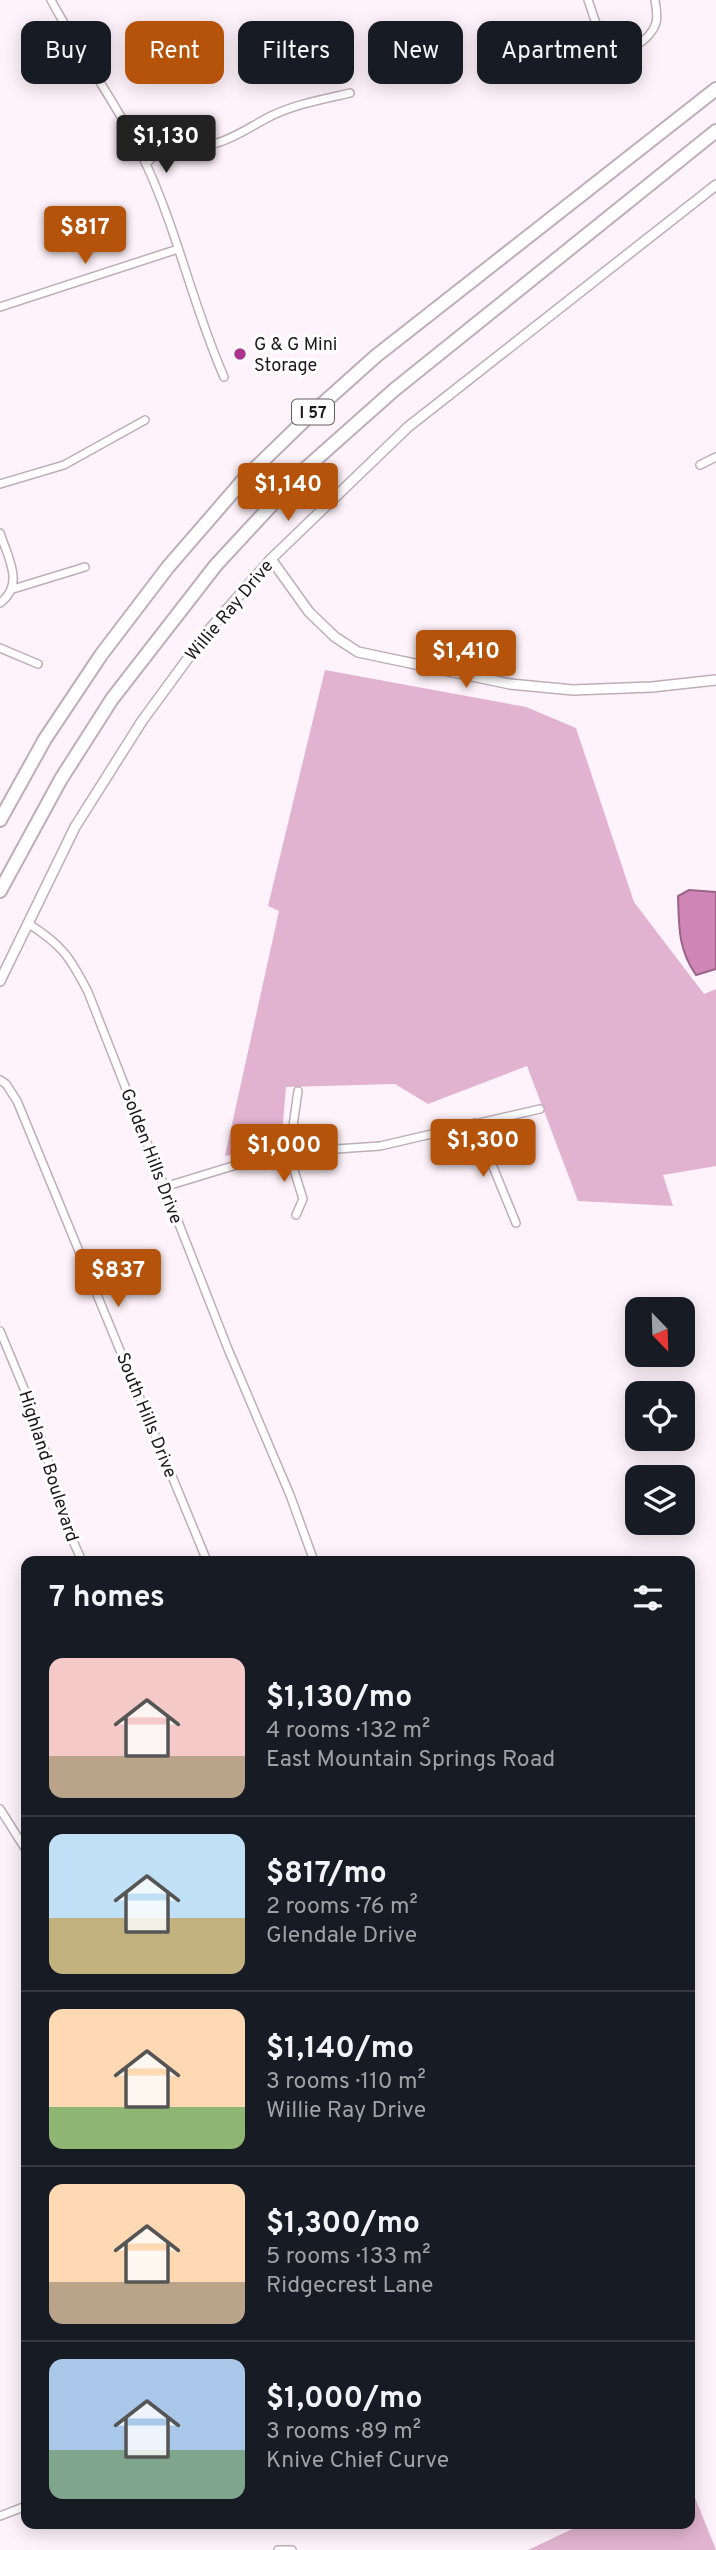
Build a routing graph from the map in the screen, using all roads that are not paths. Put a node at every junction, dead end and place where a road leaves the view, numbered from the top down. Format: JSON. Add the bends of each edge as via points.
{"nodes":[{"id":1,"x":51,"y":0,"type":"edge"},
{"id":2,"x":588,"y":0,"type":"edge"},
{"id":3,"x":656,"y":0,"type":"edge"},
{"id":4,"x":716,"y":89,"type":"edge"},
{"id":5,"x":351,"y":93,"type":"dead end"},
{"id":6,"x":716,"y":131,"type":"edge"},
{"id":7,"x":146,"y":163,"type":"junction"},
{"id":8,"x":716,"y":185,"type":"edge"},
{"id":9,"x":178,"y":249,"type":"junction"},
{"id":10,"x":0,"y":307,"type":"edge"},
{"id":11,"x":224,"y":377,"type":"dead end"},
{"id":12,"x":145,"y":420,"type":"dead end"},
{"id":13,"x":716,"y":457,"type":"edge"},
{"id":14,"x":700,"y":465,"type":"dead end"},
{"id":15,"x":0,"y":484,"type":"edge"},
{"id":16,"x":0,"y":533,"type":"edge"},
{"id":17,"x":271,"y":559,"type":"junction"},
{"id":18,"x":85,"y":567,"type":"dead end"},
{"id":19,"x":13,"y":589,"type":"junction"},
{"id":20,"x":0,"y":603,"type":"edge"},
{"id":21,"x":0,"y":648,"type":"edge"},
{"id":22,"x":38,"y":664,"type":"dead end"},
{"id":23,"x":716,"y":680,"type":"edge"},
{"id":24,"x":0,"y":820,"type":"edge"},
{"id":25,"x":0,"y":891,"type":"edge"},
{"id":26,"x":29,"y":924,"type":"junction"},
{"id":27,"x":0,"y":981,"type":"edge"},
{"id":28,"x":0,"y":1080,"type":"edge"},
{"id":29,"x":298,"y":1091,"type":"dead end"},
{"id":30,"x":540,"y":1109,"type":"dead end"},
{"id":31,"x":475,"y":1123,"type":"junction"},
{"id":32,"x":289,"y":1154,"type":"junction"},
{"id":33,"x":164,"y":1187,"type":"junction"},
{"id":34,"x":296,"y":1215,"type":"dead end"},
{"id":35,"x":516,"y":1223,"type":"dead end"},
{"id":36,"x":0,"y":1331,"type":"edge"},
{"id":37,"x":80,"y":1556,"type":"edge"},
{"id":38,"x":205,"y":1556,"type":"edge"},
{"id":39,"x":312,"y":1556,"type":"edge"},
{"id":40,"x":0,"y":1809,"type":"edge"},
{"id":41,"x":21,"y":1842,"type":"edge"},
{"id":42,"x":21,"y":2508,"type":"edge"},
{"id":43,"x":0,"y":2516,"type":"edge"},
{"id":44,"x":278,"y":2550,"type":"edge"},
{"id":45,"x":292,"y":2550,"type":"edge"}],
"edges":[{"from":1,"to":7,"type":"street"},
{"from":2,"to":3,"type":"street","via":[[602,35],[622,49],[639,44],[651,32],[657,21]]},
{"from":4,"to":24,"type":"highway","number":"I 57","via":[[376,356],[245,478],[101,654],[45,738]]},
{"from":5,"to":7,"type":"street","via":[[272,116],[232,138],[175,146]]},
{"from":6,"to":25,"type":"highway","number":"I 57","via":[[394,390],[305,468],[216,565],[111,699]]},
{"from":7,"to":9,"type":"street"},
{"from":8,"to":17,"type":"street","name":"Willie Ray Drive","via":[[408,427]]},
{"from":9,"to":10,"type":"street"},
{"from":9,"to":11,"type":"street"},
{"from":12,"to":15,"type":"street","via":[[64,465]]},
{"from":13,"to":14,"type":"street"},
{"from":16,"to":19,"type":"street","via":[[13,572]]},
{"from":17,"to":23,"type":"street","via":[[309,612],[358,652],[510,684],[573,690]]},
{"from":17,"to":26,"type":"street","name":"Willie Ray Drive","via":[[208,631],[142,721],[75,827]]},
{"from":18,"to":19,"type":"street"},
{"from":19,"to":20,"type":"street"},
{"from":21,"to":22,"type":"street"},
{"from":26,"to":27,"type":"street","name":"Willie Ray Drive"},
{"from":26,"to":33,"type":"street","name":"Golden Hills Drive","via":[[71,960],[101,1023]]},
{"from":28,"to":38,"type":"street","name":"South Hills Drive","via":[[17,1101]]},
{"from":29,"to":32,"type":"street"},
{"from":30,"to":31,"type":"street"},
{"from":31,"to":32,"type":"street","via":[[380,1146]]},
{"from":31,"to":35,"type":"street"},
{"from":32,"to":33,"type":"street","via":[[259,1157]]},
{"from":32,"to":34,"type":"street","via":[[303,1199]]},
{"from":33,"to":39,"type":"street","name":"Golden Hills Drive"},
{"from":36,"to":37,"type":"street","name":"Highland Boulevard","via":[[30,1403]]},
{"from":40,"to":41,"type":"street"},
{"from":42,"to":43,"type":"street"},
{"from":44,"to":45,"type":"street"}]}
